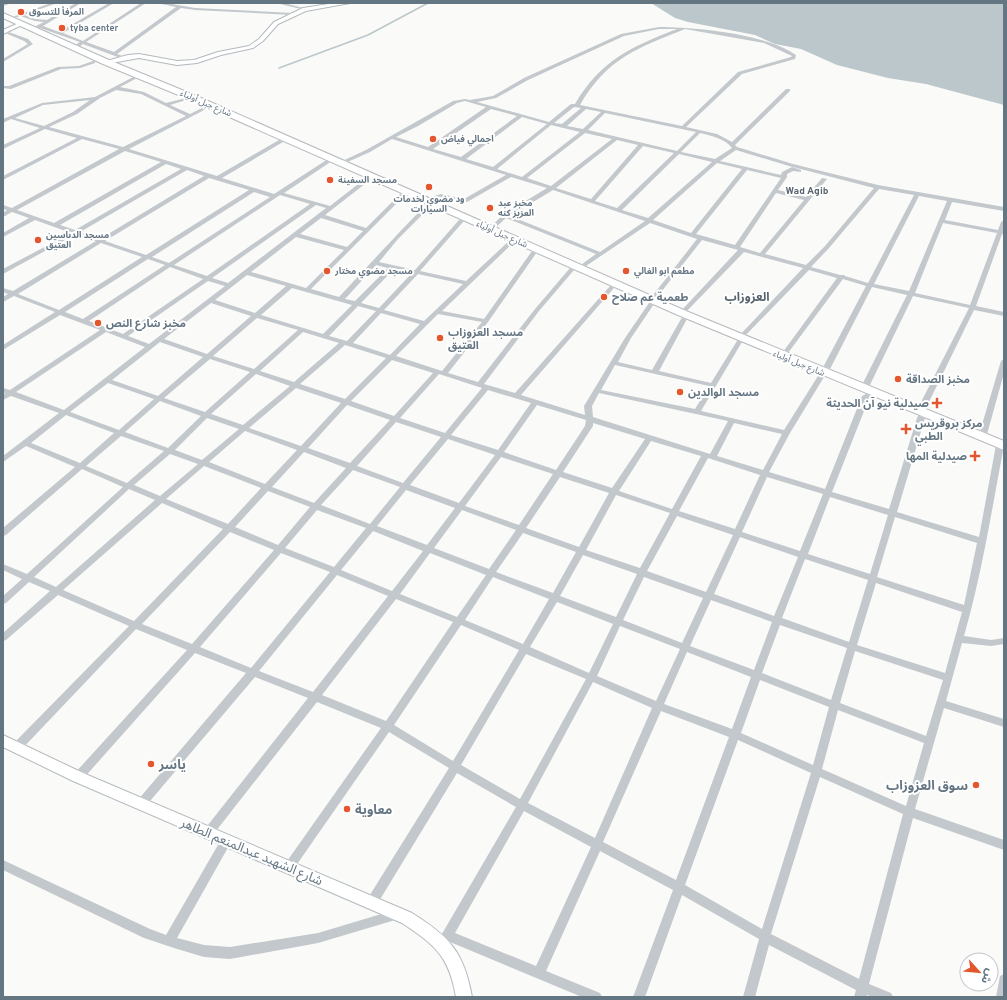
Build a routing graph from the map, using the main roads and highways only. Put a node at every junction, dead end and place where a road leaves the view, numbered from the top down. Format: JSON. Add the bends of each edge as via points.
{"nodes":[{"id":1,"x":9,"y":24,"type":"edge"},
{"id":2,"x":139,"y":77,"type":"junction"},
{"id":3,"x":427,"y":203,"type":"junction"},
{"id":4,"x":547,"y":256,"type":"junction"},
{"id":5,"x":576,"y":269,"type":"junction"},
{"id":6,"x":652,"y":302,"type":"junction"},
{"id":7,"x":739,"y":340,"type":"junction"},
{"id":8,"x":822,"y":375,"type":"junction"},
{"id":9,"x":921,"y":415,"type":"junction"},
{"id":10,"x":1002,"y":448,"type":"edge"}],
"edges":[{"from":1,"to":2,"type":"main road","name":"شارع جبل أولياء","via":[[93,62]]},
{"from":1,"to":2,"type":"main road","name":"شارع جبل أولياء","via":[[36,27],[74,48]]},
{"from":2,"to":3,"type":"main road","name":"شارع جبل أولياء","via":[[341,163]]},
{"from":2,"to":3,"type":"main road","name":"شارع جبل أولياء","via":[[327,162]]},
{"from":3,"to":4,"type":"main road","name":"شارع جبل أولياء","via":[[491,228]]},
{"from":3,"to":4,"type":"main road","name":"شارع جبل أولياء","via":[[462,221]]},
{"from":4,"to":5,"type":"main road","name":"شارع جبل أولياء"},
{"from":5,"to":6,"type":"main road","name":"شارع جبل أولياء"},
{"from":5,"to":6,"type":"main road","name":"شارع جبل أولياء","via":[[612,287]]},
{"from":6,"to":7,"type":"main road","name":"شارع جبل أولياء"},
{"from":7,"to":8,"type":"main road","name":"شارع جبل أولياء"},
{"from":7,"to":8,"type":"main road","name":"شارع جبل أولياء","via":[[783,356]]},
{"from":8,"to":9,"type":"main road","name":"شارع جبل أولياء"},
{"from":9,"to":10,"type":"main road","name":"شارع جبل أولياء"},
{"from":9,"to":10,"type":"main road","name":"شارع جبل أولياء"}]}
